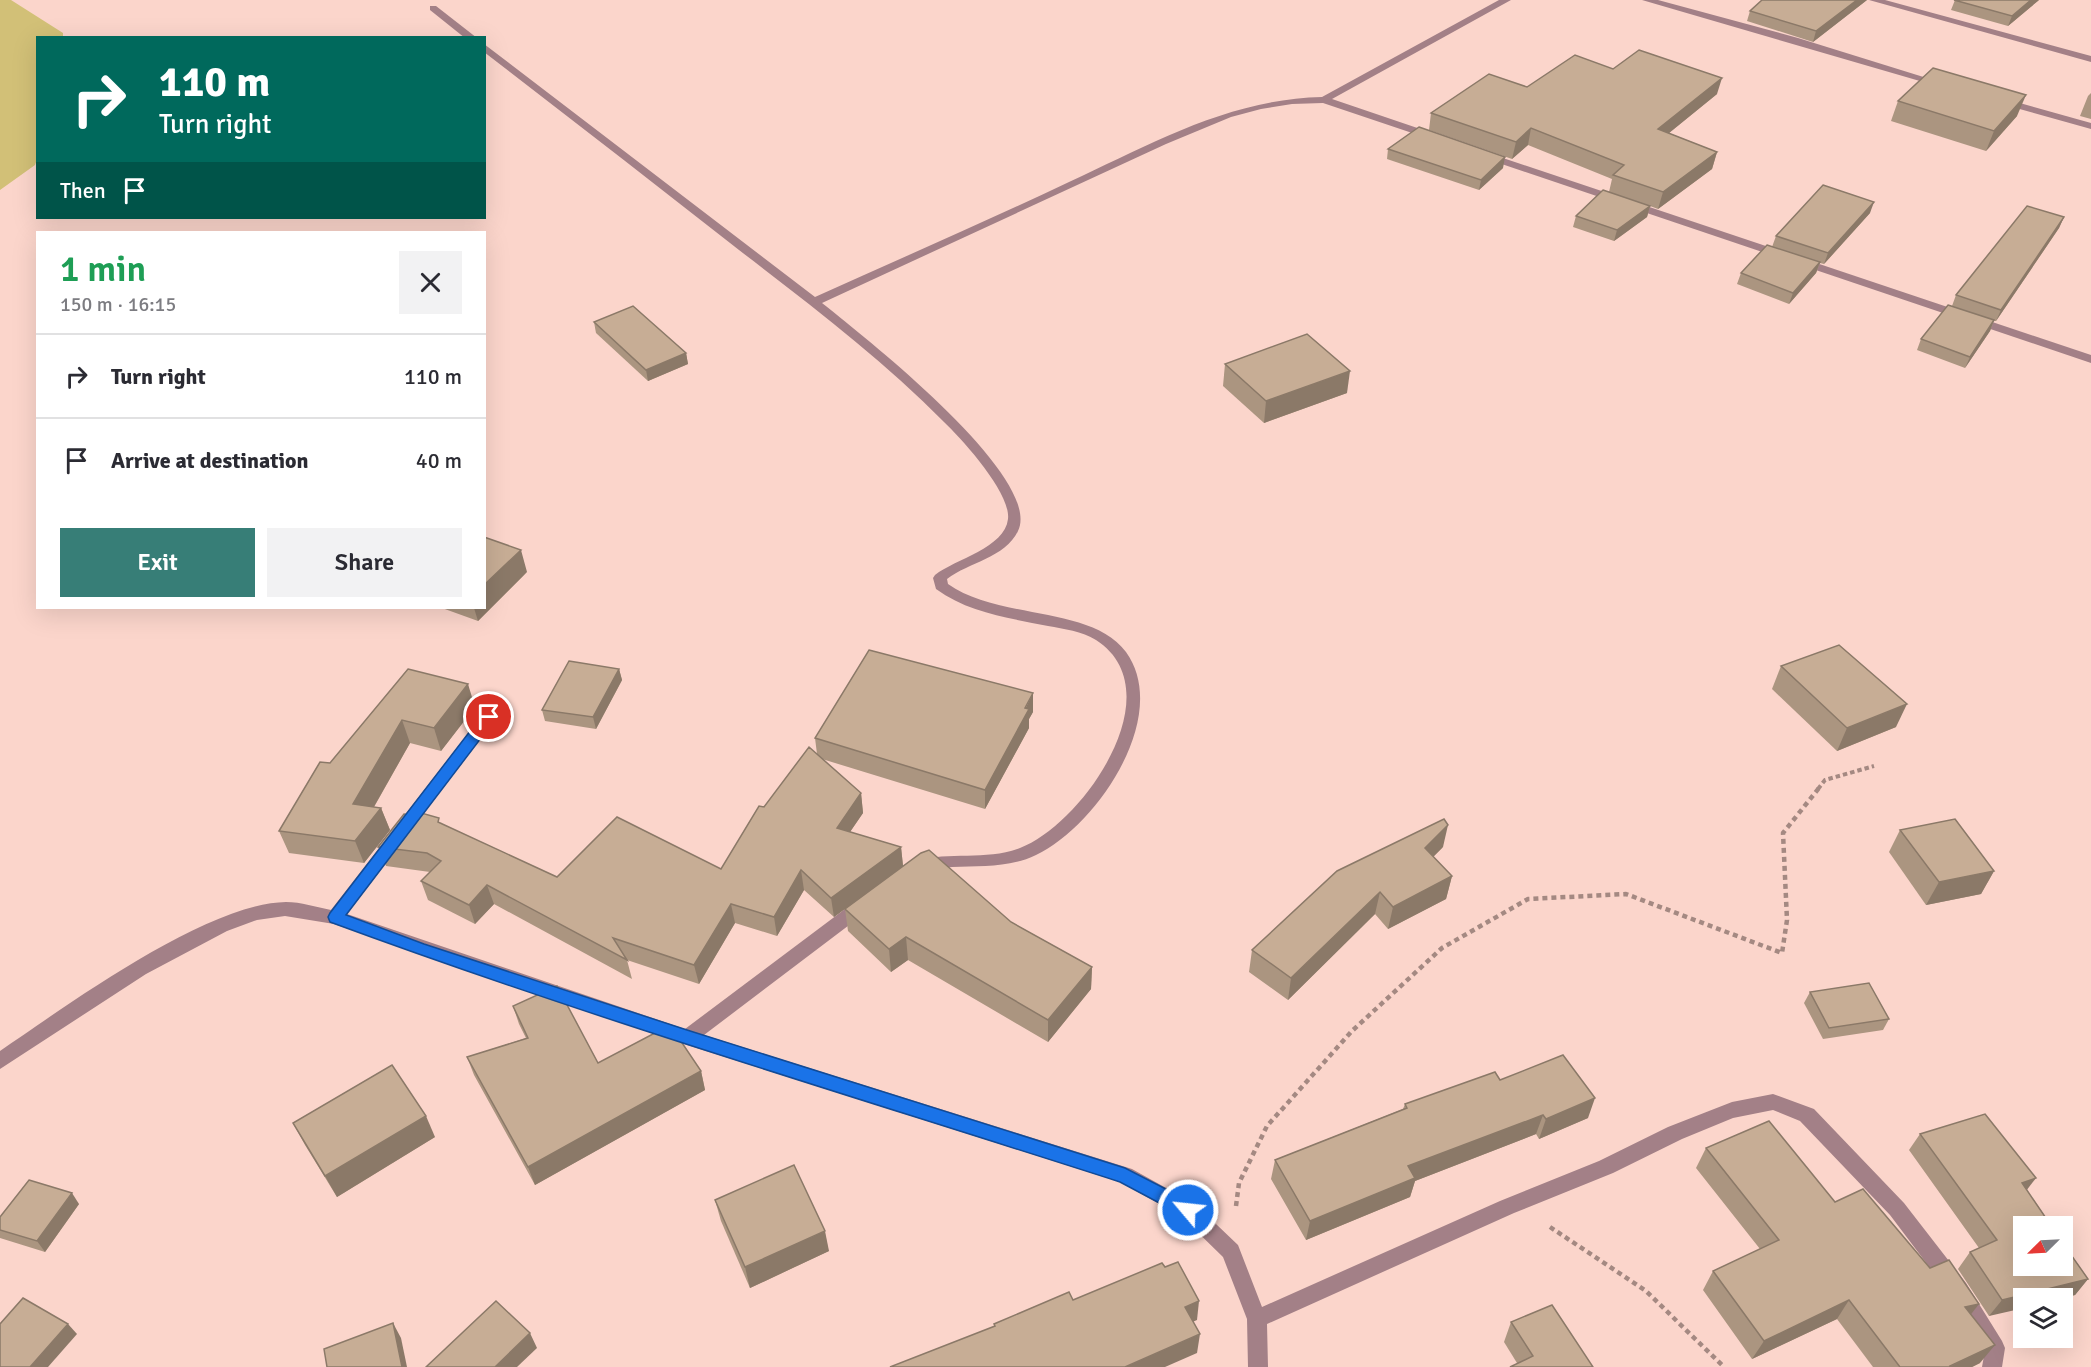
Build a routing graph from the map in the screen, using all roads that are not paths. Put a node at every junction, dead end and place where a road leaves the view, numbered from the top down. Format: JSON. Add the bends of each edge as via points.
{"nodes":[{"id":1,"x":1506,"y":0,"type":"edge"},
{"id":2,"x":1647,"y":0,"type":"edge"},
{"id":3,"x":1874,"y":0,"type":"edge"},
{"id":4,"x":433,"y":8,"type":"dead end"},
{"id":5,"x":469,"y":36,"type":"edge"},
{"id":6,"x":486,"y":50,"type":"edge"},
{"id":7,"x":2091,"y":59,"type":"edge"},
{"id":8,"x":1957,"y":88,"type":"edge"},
{"id":9,"x":1990,"y":97,"type":"edge"},
{"id":10,"x":1324,"y":100,"type":"junction"},
{"id":11,"x":2091,"y":126,"type":"edge"},
{"id":12,"x":1444,"y":141,"type":"edge"},
{"id":13,"x":1477,"y":152,"type":"edge"},
{"id":14,"x":814,"y":302,"type":"junction"},
{"id":15,"x":2091,"y":359,"type":"edge"},
{"id":16,"x":489,"y":717,"type":"dead end"},
{"id":17,"x":906,"y":874,"type":"edge"},
{"id":18,"x":878,"y":894,"type":"edge"},
{"id":19,"x":335,"y":917,"type":"junction"},
{"id":20,"x":687,"y":1036,"type":"junction"},
{"id":21,"x":0,"y":1061,"type":"edge"},
{"id":22,"x":1257,"y":1319,"type":"junction"},
{"id":23,"x":1258,"y":1367,"type":"edge"},
{"id":24,"x":1992,"y":1367,"type":"edge"}],
"edges":[{"from":1,"to":10,"type":"street"},
{"from":2,"to":8,"type":"street"},
{"from":3,"to":7,"type":"street"},
{"from":4,"to":5,"type":"street"},
{"from":6,"to":14,"type":"street"},
{"from":9,"to":11,"type":"street"},
{"from":10,"to":12,"type":"street"},
{"from":10,"to":14,"type":"street","via":[[1272,102],[1197,128]]},
{"from":13,"to":15,"type":"street"},
{"from":14,"to":17,"type":"street","via":[[950,420],[1005,487],[1016,517],[1009,537],[983,555],[949,569],[940,578],[941,586],[961,599],[1092,633],[1117,649],[1134,676],[1136,708],[1115,767],[1072,820],[1032,850],[992,860],[933,862]]},
{"from":16,"to":19,"type":"street"},
{"from":18,"to":20,"type":"street"},
{"from":19,"to":20,"type":"street"},
{"from":19,"to":21,"type":"street","via":[[284,909],[247,917],[203,934],[119,983]]},
{"from":20,"to":22,"type":"street","via":[[1125,1175],[1188,1210],[1231,1251]]},
{"from":22,"to":23,"type":"street"},
{"from":22,"to":24,"type":"street","via":[[1732,1110],[1773,1102],[1807,1115],[1897,1209],[1959,1290],[1995,1348]]}]}
